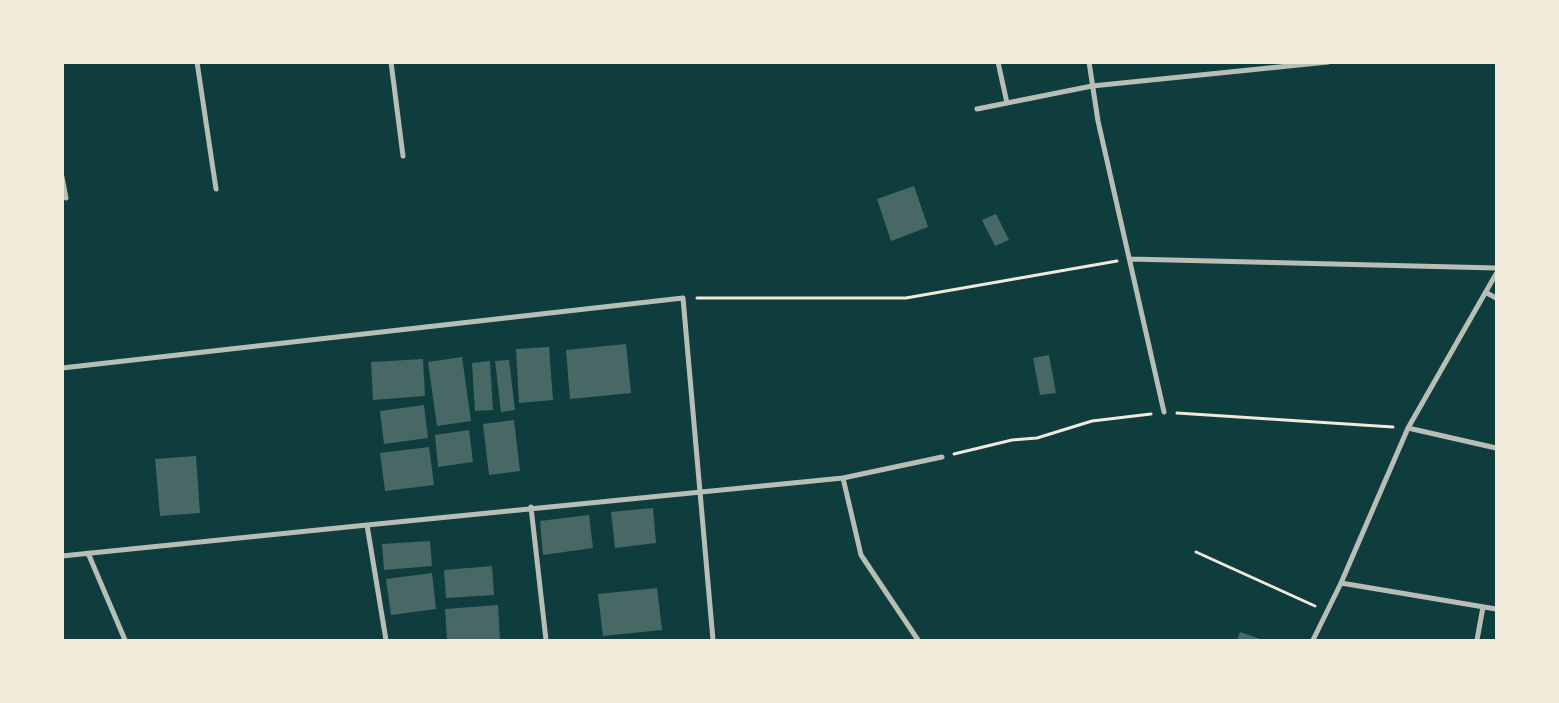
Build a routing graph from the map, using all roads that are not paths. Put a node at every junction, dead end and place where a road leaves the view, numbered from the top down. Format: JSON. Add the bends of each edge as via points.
{"nodes":[{"id":1,"x":198,"y":62,"type":"edge"},
{"id":2,"x":391,"y":62,"type":"edge"},
{"id":3,"x":998,"y":62,"type":"edge"},
{"id":4,"x":1088,"y":62,"type":"edge"},
{"id":5,"x":1328,"y":62,"type":"edge"},
{"id":6,"x":1092,"y":86,"type":"junction"},
{"id":7,"x":1007,"y":103,"type":"junction"},
{"id":8,"x":977,"y":109,"type":"dead end"},
{"id":9,"x":403,"y":156,"type":"dead end"},
{"id":10,"x":62,"y":177,"type":"edge"},
{"id":11,"x":216,"y":189,"type":"dead end"},
{"id":12,"x":66,"y":198,"type":"dead end"},
{"id":13,"x":1130,"y":259,"type":"junction"},
{"id":14,"x":1496,"y":268,"type":"edge"},
{"id":15,"x":1496,"y":274,"type":"edge"},
{"id":16,"x":1487,"y":293,"type":"junction"},
{"id":17,"x":1496,"y":298,"type":"edge"},
{"id":18,"x":62,"y":368,"type":"edge"},
{"id":19,"x":1164,"y":412,"type":"road end"},
{"id":20,"x":1408,"y":428,"type":"junction"},
{"id":21,"x":1496,"y":448,"type":"edge"},
{"id":22,"x":942,"y":457,"type":"road end"},
{"id":23,"x":843,"y":478,"type":"junction"},
{"id":24,"x":699,"y":492,"type":"junction"},
{"id":25,"x":531,"y":507,"type":"junction"},
{"id":26,"x":367,"y":525,"type":"junction"},
{"id":27,"x":88,"y":553,"type":"junction"},
{"id":28,"x":62,"y":556,"type":"edge"},
{"id":29,"x":1341,"y":583,"type":"junction"},
{"id":30,"x":1483,"y":607,"type":"junction"},
{"id":31,"x":1496,"y":609,"type":"edge"},
{"id":32,"x":125,"y":640,"type":"edge"},
{"id":33,"x":386,"y":640,"type":"edge"},
{"id":34,"x":546,"y":640,"type":"edge"},
{"id":35,"x":712,"y":640,"type":"edge"},
{"id":36,"x":918,"y":640,"type":"edge"},
{"id":37,"x":1313,"y":640,"type":"edge"},
{"id":38,"x":1477,"y":640,"type":"edge"}],
"edges":[{"from":1,"to":11,"type":"street"},
{"from":2,"to":9,"type":"street"},
{"from":3,"to":7,"type":"street"},
{"from":4,"to":6,"type":"street"},
{"from":5,"to":6,"type":"street"},
{"from":6,"to":7,"type":"street"},
{"from":6,"to":13,"type":"street"},
{"from":7,"to":8,"type":"street"},
{"from":10,"to":12,"type":"street"},
{"from":13,"to":14,"type":"street"},
{"from":13,"to":19,"type":"street"},
{"from":15,"to":16,"type":"street"},
{"from":16,"to":17,"type":"street"},
{"from":16,"to":20,"type":"street"},
{"from":18,"to":24,"type":"street","via":[[683,298]]},
{"from":20,"to":21,"type":"street"},
{"from":20,"to":29,"type":"street"},
{"from":22,"to":23,"type":"street"},
{"from":23,"to":24,"type":"street"},
{"from":23,"to":36,"type":"street","via":[[860,555]]},
{"from":24,"to":25,"type":"street"},
{"from":24,"to":35,"type":"street"},
{"from":25,"to":26,"type":"street"},
{"from":25,"to":34,"type":"street"},
{"from":26,"to":27,"type":"street"},
{"from":26,"to":33,"type":"street"},
{"from":27,"to":28,"type":"street"},
{"from":27,"to":32,"type":"street"},
{"from":29,"to":30,"type":"street"},
{"from":29,"to":37,"type":"street"},
{"from":30,"to":31,"type":"street"},
{"from":30,"to":38,"type":"street"}]}
